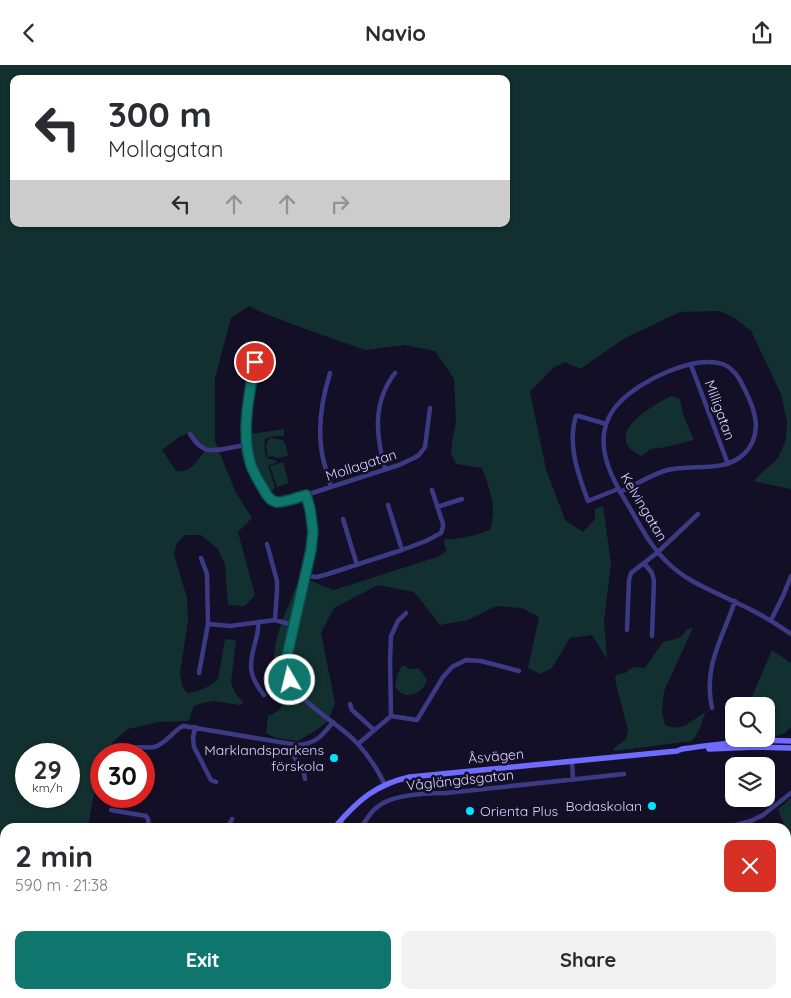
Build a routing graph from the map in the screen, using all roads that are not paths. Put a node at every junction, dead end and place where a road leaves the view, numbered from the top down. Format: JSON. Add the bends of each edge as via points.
{"nodes":[{"id":1,"x":258,"y":346,"type":"dead end"},
{"id":2,"x":691,"y":365,"type":"junction"},
{"id":3,"x":330,"y":373,"type":"dead end"},
{"id":4,"x":395,"y":373,"type":"dead end"},
{"id":5,"x":430,"y":407,"type":"dead end"},
{"id":6,"x":606,"y":424,"type":"junction"},
{"id":7,"x":190,"y":434,"type":"dead end"},
{"id":8,"x":246,"y":445,"type":"junction"},
{"id":9,"x":728,"y":464,"type":"junction"},
{"id":10,"x":385,"y":469,"type":"junction"},
{"id":11,"x":331,"y":487,"type":"junction"},
{"id":12,"x":432,"y":490,"type":"dead end"},
{"id":13,"x":619,"y":491,"type":"junction"},
{"id":14,"x":306,"y":495,"type":"junction"},
{"id":15,"x":462,"y":499,"type":"dead end"},
{"id":16,"x":388,"y":505,"type":"dead end"},
{"id":17,"x":438,"y":507,"type":"junction"},
{"id":18,"x":698,"y":514,"type":"dead end"},
{"id":19,"x":343,"y":519,"type":"dead end"},
{"id":20,"x":267,"y":544,"type":"dead end"},
{"id":21,"x":402,"y":550,"type":"junction"},
{"id":22,"x":658,"y":552,"type":"junction"},
{"id":23,"x":201,"y":557,"type":"dead end"},
{"id":24,"x":644,"y":563,"type":"junction"},
{"id":25,"x":357,"y":565,"type":"junction"},
{"id":26,"x":305,"y":576,"type":"junction"},
{"id":27,"x":791,"y":576,"type":"edge"},
{"id":28,"x":735,"y":601,"type":"junction"},
{"id":29,"x":406,"y":613,"type":"dead end"},
{"id":30,"x":274,"y":620,"type":"junction"},
{"id":31,"x":771,"y":620,"type":"junction"},
{"id":32,"x":258,"y":623,"type":"junction"},
{"id":33,"x":208,"y":624,"type":"junction"},
{"id":34,"x":293,"y":625,"type":"junction"},
{"id":35,"x":628,"y":630,"type":"dead end"},
{"id":36,"x":791,"y":633,"type":"edge"},
{"id":37,"x":652,"y":636,"type":"dead end"},
{"id":38,"x":519,"y":671,"type":"dead end"},
{"id":39,"x":199,"y":673,"type":"dead end"},
{"id":40,"x":264,"y":695,"type":"dead end"},
{"id":41,"x":350,"y":703,"type":"dead end"},
{"id":42,"x":712,"y":708,"type":"dead end"},
{"id":43,"x":391,"y":716,"type":"junction"},
{"id":44,"x":332,"y":722,"type":"junction"},
{"id":45,"x":195,"y":727,"type":"junction"},
{"id":46,"x":374,"y":730,"type":"junction"},
{"id":47,"x":791,"y":741,"type":"edge"},
{"id":48,"x":292,"y":744,"type":"junction"},
{"id":49,"x":358,"y":744,"type":"junction"},
{"id":50,"x":155,"y":746,"type":"edge"},
{"id":51,"x":791,"y":748,"type":"edge"},
{"id":52,"x":677,"y":751,"type":"junction"},
{"id":53,"x":572,"y":761,"type":"junction"},
{"id":54,"x":624,"y":774,"type":"dead end"},
{"id":55,"x":306,"y":779,"type":"dead end"},
{"id":56,"x":573,"y":780,"type":"junction"},
{"id":57,"x":216,"y":783,"type":"dead end"},
{"id":58,"x":384,"y":785,"type":"junction"},
{"id":59,"x":791,"y":793,"type":"edge"},
{"id":60,"x":111,"y":810,"type":"dead end"},
{"id":61,"x":232,"y":819,"type":"dead end"},
{"id":62,"x":340,"y":822,"type":"edge"},
{"id":63,"x":148,"y":823,"type":"edge"},
{"id":64,"x":230,"y":823,"type":"edge"},
{"id":65,"x":364,"y":823,"type":"edge"},
{"id":66,"x":743,"y":823,"type":"edge"}],
"edges":[{"from":1,"to":8,"type":"street","name":"Mollagatan","via":[[249,397]]},
{"from":2,"to":6,"type":"street","name":"Kelvingatan","via":[[662,374],[632,391],[614,409]]},
{"from":2,"to":9,"type":"street","name":"Milligatan"},
{"from":2,"to":9,"type":"street","name":"Kelvingatan","via":[[710,362],[726,365],[740,379],[753,407],[754,437],[746,452]]},
{"from":3,"to":11,"type":"street","via":[[320,432]]},
{"from":4,"to":10,"type":"street","via":[[381,401],[377,419]]},
{"from":5,"to":10,"type":"street","name":"Mollagatan","via":[[427,440],[422,451],[414,458]]},
{"from":6,"to":13,"type":"street","name":"Kelvingatan","via":[[605,455]]},
{"from":6,"to":13,"type":"street","via":[[576,416],[573,431],[575,459],[588,501]]},
{"from":7,"to":8,"type":"street","via":[[206,450]]},
{"from":8,"to":14,"type":"street","name":"Mollagatan","via":[[252,468],[269,498],[280,502]]},
{"from":9,"to":13,"type":"street","via":[[666,471]]},
{"from":10,"to":11,"type":"street","name":"Mollagatan"},
{"from":11,"to":14,"type":"street","name":"Mollagatan"},
{"from":12,"to":17,"type":"street"},
{"from":13,"to":22,"type":"street","name":"Kelvingatan"},
{"from":14,"to":26,"type":"street","via":[[313,531]]},
{"from":15,"to":17,"type":"street"},
{"from":16,"to":21,"type":"street"},
{"from":17,"to":21,"type":"street","via":[[443,527],[440,533]]},
{"from":18,"to":22,"type":"street"},
{"from":19,"to":25,"type":"street"},
{"from":20,"to":30,"type":"street","via":[[277,581]]},
{"from":21,"to":25,"type":"street"},
{"from":22,"to":24,"type":"street"},
{"from":22,"to":28,"type":"street","name":"Kelvingatan","via":[[668,564],[696,584]]},
{"from":23,"to":33,"type":"street","via":[[207,574]]},
{"from":24,"to":35,"type":"street","via":[[629,580]]},
{"from":24,"to":37,"type":"street","via":[[654,581]]},
{"from":25,"to":26,"type":"street","via":[[322,576]]},
{"from":26,"to":34,"type":"street"},
{"from":27,"to":31,"type":"street"},
{"from":28,"to":31,"type":"street","name":"Kelvingatan"},
{"from":28,"to":42,"type":"street","via":[[710,668]]},
{"from":29,"to":43,"type":"street","via":[[391,636]]},
{"from":30,"to":32,"type":"street"},
{"from":30,"to":34,"type":"street"},
{"from":31,"to":36,"type":"street","name":"Kelvingatan"},
{"from":32,"to":33,"type":"street","via":[[230,627]]},
{"from":32,"to":40,"type":"street","via":[[250,662],[252,674]]},
{"from":33,"to":39,"type":"street"},
{"from":34,"to":44,"type":"street","via":[[287,656],[290,680],[304,699]]},
{"from":38,"to":43,"type":"street","via":[[466,660],[452,667],[443,677],[417,720]]},
{"from":41,"to":46,"type":"street","via":[[352,710]]},
{"from":43,"to":46,"type":"street"},
{"from":44,"to":48,"type":"street","via":[[317,740],[307,745]]},
{"from":44,"to":49,"type":"street"},
{"from":45,"to":48,"type":"street"},
{"from":45,"to":50,"type":"street","via":[[181,727]]},
{"from":45,"to":57,"type":"street","via":[[194,747]]},
{"from":46,"to":49,"type":"street"},
{"from":47,"to":52,"type":"street","name":"Åsvägen","via":[[744,742]]},
{"from":48,"to":55,"type":"street","via":[[293,756]]},
{"from":49,"to":58,"type":"street"},
{"from":51,"to":52,"type":"street","name":"Åsvägen"},
{"from":52,"to":53,"type":"street","name":"Åsvägen"},
{"from":53,"to":56,"type":"street"},
{"from":53,"to":58,"type":"street","name":"Åsvägen","via":[[422,775]]},
{"from":54,"to":56,"type":"street","name":"Våglängdsgatan"},
{"from":56,"to":65,"type":"street","name":"Våglängdsgatan","via":[[402,797],[380,805]]},
{"from":58,"to":62,"type":"street","name":"Åsvägen","via":[[362,799]]},
{"from":59,"to":66,"type":"street","via":[[763,815]]},
{"from":60,"to":63,"type":"street","via":[[146,816]]},
{"from":61,"to":64,"type":"street"}]}
